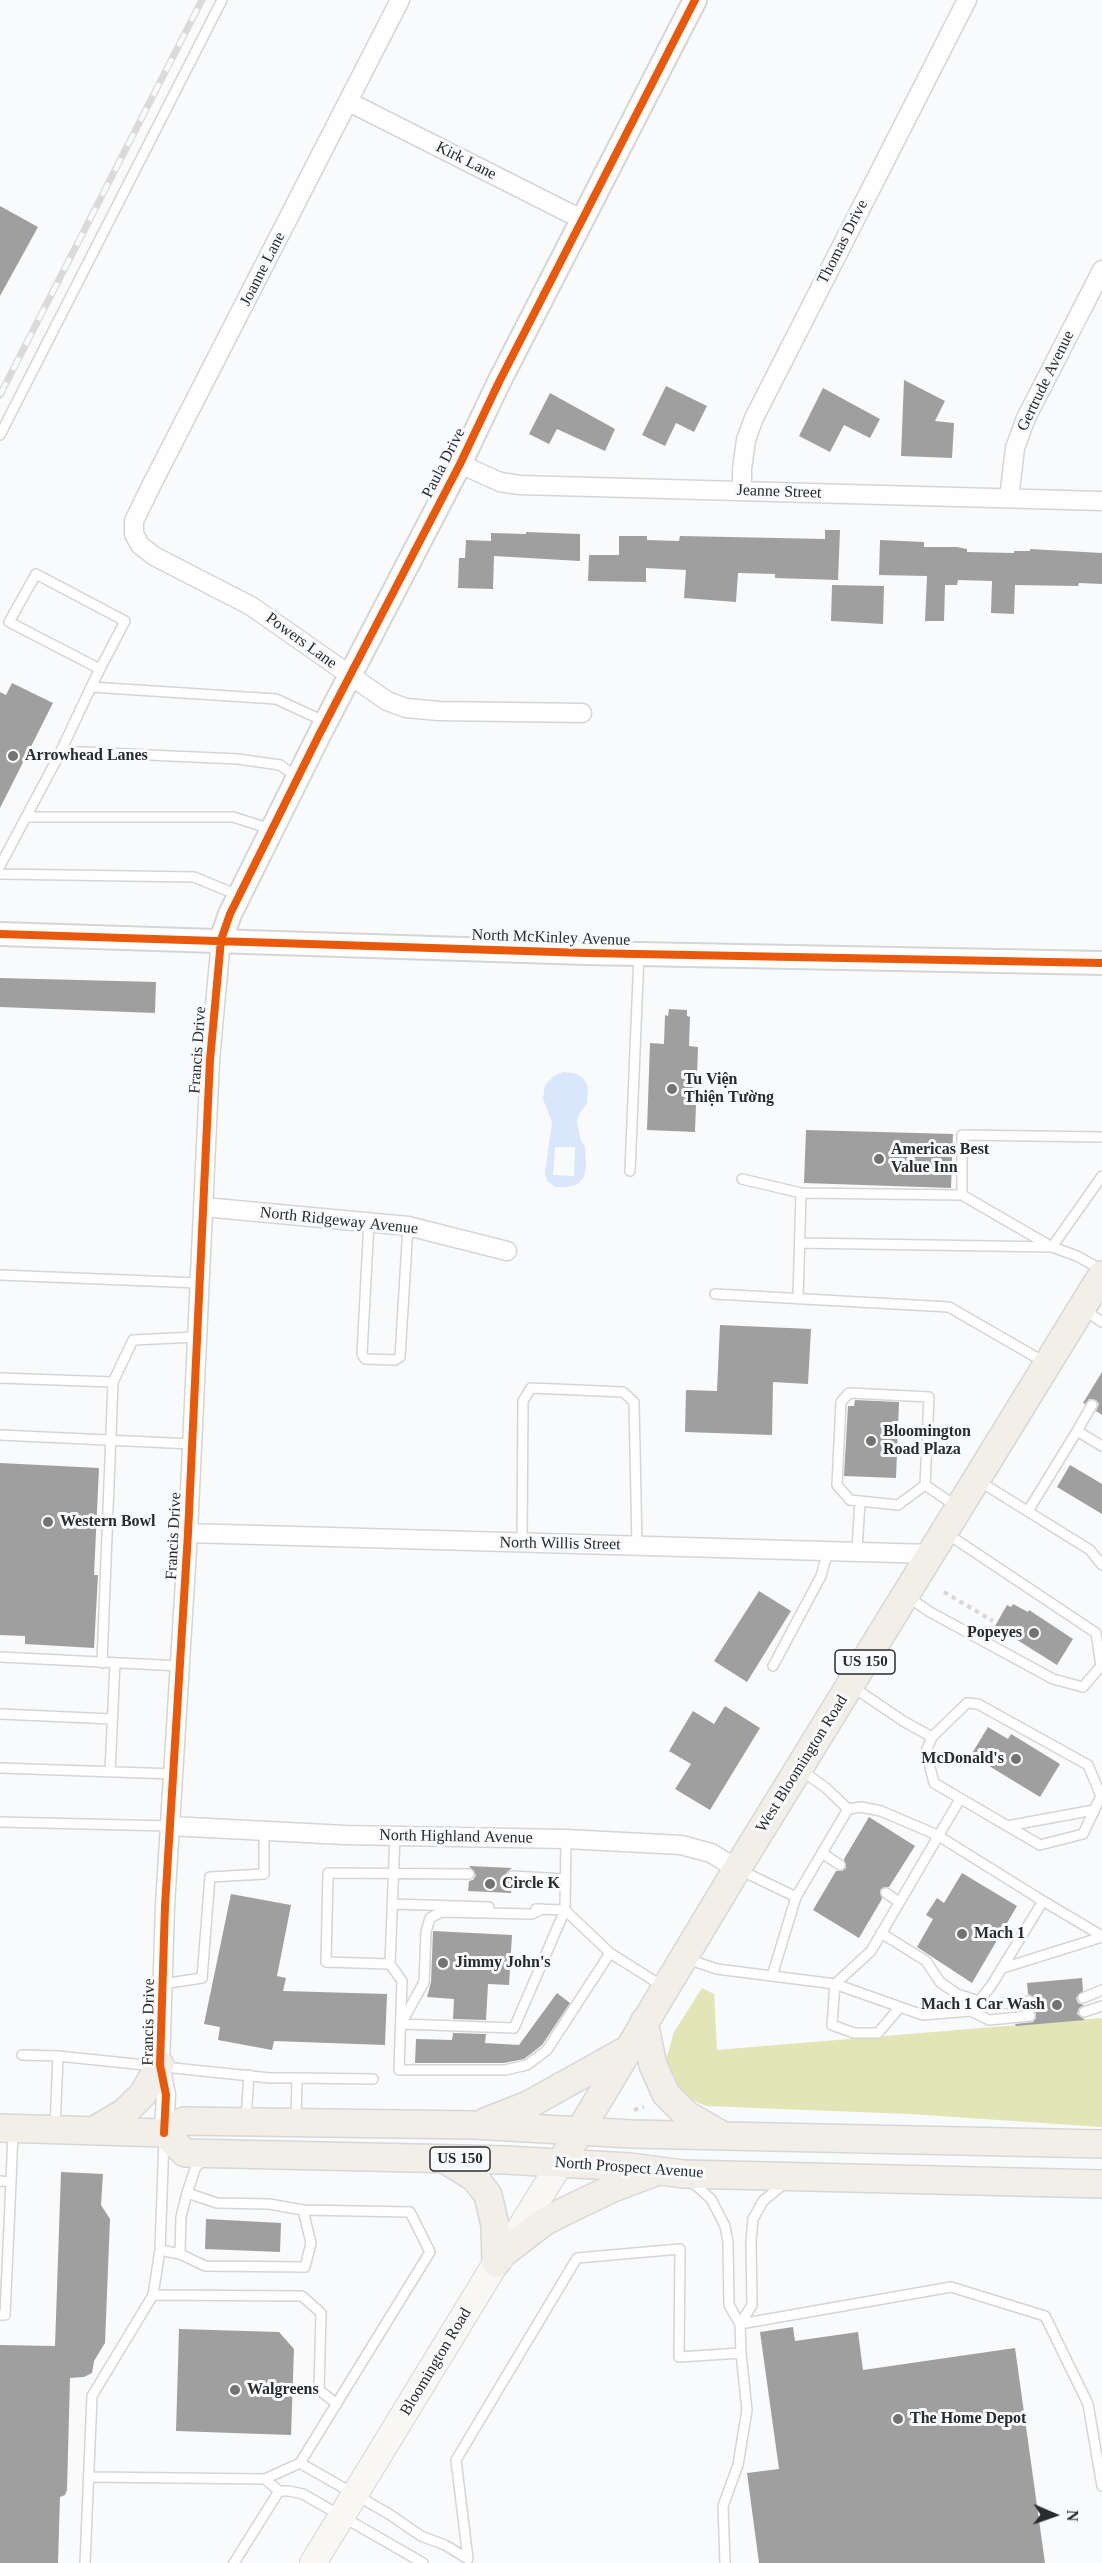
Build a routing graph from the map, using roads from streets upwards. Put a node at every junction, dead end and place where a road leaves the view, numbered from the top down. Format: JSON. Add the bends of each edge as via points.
{"nodes":[{"id":1,"x":400,"y":0,"type":"edge"},
{"id":2,"x":695,"y":0,"type":"edge"},
{"id":3,"x":967,"y":0,"type":"edge"},
{"id":4,"x":349,"y":102,"type":"junction"},
{"id":5,"x":582,"y":220,"type":"junction"},
{"id":6,"x":1102,"y":270,"type":"edge"},
{"id":7,"x":460,"y":464,"type":"junction"},
{"id":8,"x":742,"y":491,"type":"junction"},
{"id":9,"x":1009,"y":498,"type":"junction"},
{"id":10,"x":1102,"y":501,"type":"edge"},
{"id":11,"x":136,"y":540,"type":"joint"},
{"id":12,"x":350,"y":676,"type":"junction"},
{"id":13,"x":582,"y":713,"type":"dead end"},
{"id":14,"x":0,"y":934,"type":"edge"},
{"id":15,"x":221,"y":940,"type":"junction"},
{"id":16,"x":1102,"y":963,"type":"edge"},
{"id":17,"x":204,"y":1207,"type":"junction"},
{"id":18,"x":507,"y":1251,"type":"dead end"},
{"id":19,"x":1102,"y":1275,"type":"edge"},
{"id":20,"x":1092,"y":1316,"type":"edge"},
{"id":21,"x":188,"y":1533,"type":"junction"},
{"id":22,"x":938,"y":1543,"type":"junction"},
{"id":23,"x":170,"y":1826,"type":"junction"},
{"id":24,"x":737,"y":1869,"type":"junction"},
{"id":25,"x":644,"y":2022,"type":"junction"},
{"id":26,"x":627,"y":2049,"type":"junction"},
{"id":27,"x":159,"y":2065,"type":"junction"},
{"id":28,"x":474,"y":2125,"type":"junction"},
{"id":29,"x":7,"y":2128,"type":"edge"},
{"id":30,"x":93,"y":2131,"type":"junction"},
{"id":31,"x":578,"y":2131,"type":"junction"},
{"id":32,"x":164,"y":2133,"type":"junction"},
{"id":33,"x":726,"y":2137,"type":"junction"},
{"id":34,"x":1102,"y":2144,"type":"edge"},
{"id":35,"x":442,"y":2158,"type":"junction"},
{"id":36,"x":561,"y":2162,"type":"junction"},
{"id":37,"x":656,"y":2172,"type":"junction"},
{"id":38,"x":1102,"y":2184,"type":"edge"},
{"id":39,"x":501,"y":2257,"type":"junction"},
{"id":40,"x":313,"y":2563,"type":"edge"}],
"edges":[{"from":1,"to":4,"type":"street","name":"Joanne Lane"},
{"from":2,"to":5,"type":"street","name":"Paula Drive"},
{"from":3,"to":8,"type":"street","name":"Thomas Drive","via":[[754,418],[746,440]]},
{"from":4,"to":5,"type":"street","name":"Kirk Lane"},
{"from":4,"to":11,"type":"street","name":"Joanne Lane","via":[[151,486],[134,521]]},
{"from":5,"to":7,"type":"street","name":"Paula Drive"},
{"from":6,"to":9,"type":"street","name":"Gertrude Avenue","via":[[1026,418],[1015,448]]},
{"from":7,"to":8,"type":"street","name":"Jeanne Street","via":[[510,484]]},
{"from":7,"to":12,"type":"street","name":"Paula Drive"},
{"from":8,"to":9,"type":"street","name":"Jeanne Street"},
{"from":9,"to":10,"type":"street","name":"Jeanne Street"},
{"from":11,"to":12,"type":"street","name":"Powers Lane","via":[[154,556],[251,606]]},
{"from":12,"to":13,"type":"street","name":"Powers Lane","via":[[387,701],[406,708]]},
{"from":12,"to":15,"type":"street","name":"Paula Drive"},
{"from":14,"to":15,"type":"street","name":"North McKinley Avenue"},
{"from":15,"to":16,"type":"street","name":"North McKinley Avenue","via":[[639,954]]},
{"from":15,"to":17,"type":"street","name":"Francis Drive","via":[[210,1060]]},
{"from":17,"to":18,"type":"street","name":"North Ridgeway Avenue","via":[[408,1226]]},
{"from":17,"to":21,"type":"street","name":"Francis Drive"},
{"from":19,"to":20,"type":"main road","name":"West Bloomington Road","number":"US 150"},
{"from":20,"to":22,"type":"main road","name":"West Bloomington Road","number":"US 150","via":[[1048,1364]]},
{"from":21,"to":22,"type":"street","name":"North Willis Street","via":[[828,1551]]},
{"from":21,"to":23,"type":"street","name":"Francis Drive"},
{"from":22,"to":24,"type":"main road","name":"West Bloomington Road","number":"US 150"},
{"from":23,"to":24,"type":"street","name":"North Highland Avenue","via":[[681,1845],[711,1853]]},
{"from":23,"to":27,"type":"street","name":"Francis Drive"},
{"from":24,"to":25,"type":"main road","name":"West Bloomington Road","number":"US 150"},
{"from":25,"to":26,"type":"main road","name":"West Bloomington Road","number":"US 150"},
{"from":25,"to":33,"type":"main road","via":[[653,2065],[666,2094],[699,2124]]},
{"from":26,"to":28,"type":"main road","via":[[513,2113]]},
{"from":26,"to":31,"type":"main road","name":"West Bloomington Road","number":"US 150"},
{"from":27,"to":30,"type":"main road","via":[[143,2094],[125,2112]]},
{"from":27,"to":32,"type":"street","name":"Francis Drive","via":[[166,2095]]},
{"from":28,"to":31,"type":"main road","name":"North Prospect Avenue"},
{"from":28,"to":32,"type":"main road","name":"North Prospect Avenue","number":"US 150","via":[[184,2121]]},
{"from":29,"to":30,"type":"main road","name":"North Prospect Avenue","number":"US 150"},
{"from":30,"to":32,"type":"main road","name":"North Prospect Avenue","number":"US 150"},
{"from":31,"to":33,"type":"main road","name":"North Prospect Avenue"},
{"from":31,"to":36,"type":"main road","name":"West Bloomington Road","number":"US 150"},
{"from":32,"to":35,"type":"main road","name":"North Prospect Avenue","number":"US 150","via":[[185,2153]]},
{"from":33,"to":34,"type":"main road","name":"North Prospect Avenue"},
{"from":35,"to":36,"type":"main road","name":"North Prospect Avenue","number":"US 150"},
{"from":35,"to":39,"type":"main road","via":[[475,2178],[488,2195]]},
{"from":36,"to":37,"type":"main road","name":"North Prospect Avenue"},
{"from":36,"to":39,"type":"main road","name":"Bloomington Road"},
{"from":37,"to":38,"type":"main road","name":"North Prospect Avenue"},
{"from":37,"to":39,"type":"main road","via":[[553,2217]]},
{"from":39,"to":40,"type":"main road","name":"Bloomington Road"}]}
